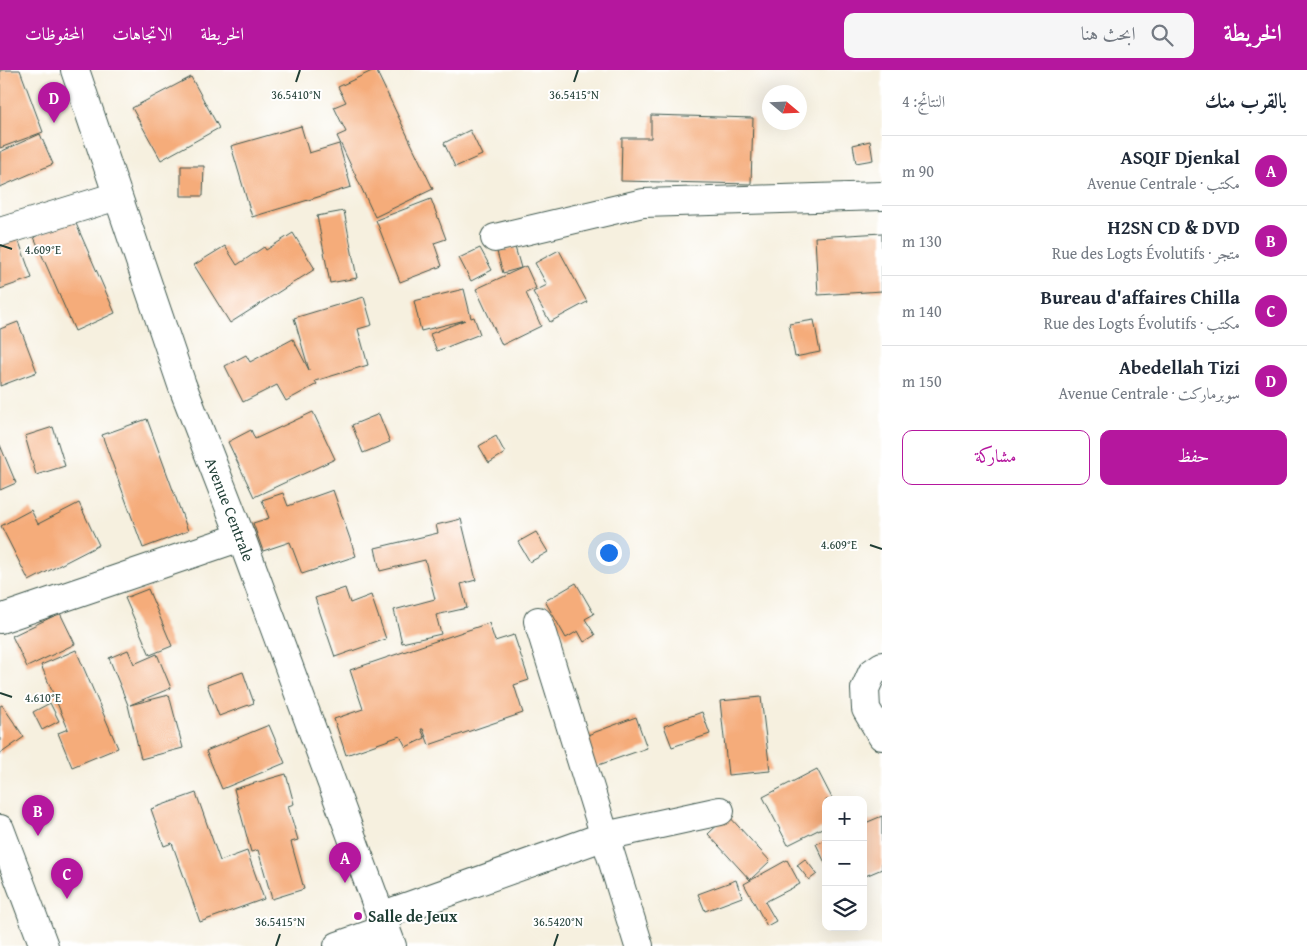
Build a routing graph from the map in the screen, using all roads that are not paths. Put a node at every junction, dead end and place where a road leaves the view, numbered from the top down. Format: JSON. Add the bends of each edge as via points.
{"nodes":[{"id":1,"x":74,"y":70,"type":"edge"},
{"id":2,"x":117,"y":196,"type":"junction"},
{"id":3,"x":882,"y":196,"type":"edge"},
{"id":4,"x":0,"y":232,"type":"edge"},
{"id":5,"x":495,"y":238,"type":"dead end"},
{"id":6,"x":241,"y":537,"type":"junction"},
{"id":7,"x":0,"y":619,"type":"edge"},
{"id":8,"x":538,"y":621,"type":"dead end"},
{"id":9,"x":882,"y":666,"type":"edge"},
{"id":10,"x":882,"y":736,"type":"edge"},
{"id":11,"x":720,"y":811,"type":"dead end"},
{"id":12,"x":0,"y":829,"type":"edge"},
{"id":13,"x":605,"y":836,"type":"junction"},
{"id":14,"x":387,"y":930,"type":"edge"},
{"id":15,"x":44,"y":946,"type":"edge"},
{"id":16,"x":338,"y":946,"type":"edge"},
{"id":17,"x":639,"y":946,"type":"edge"}],
"edges":[{"from":1,"to":2,"type":"street","name":"Avenue Centrale"},
{"from":2,"to":4,"type":"street"},
{"from":2,"to":6,"type":"street","name":"Avenue Centrale","via":[[182,385]]},
{"from":3,"to":5,"type":"street","via":[[643,203]]},
{"from":6,"to":7,"type":"street"},
{"from":6,"to":14,"type":"street","name":"Avenue Centrale"},
{"from":8,"to":13,"type":"street"},
{"from":9,"to":10,"type":"street","via":[[872,673],[865,690],[866,709]]},
{"from":11,"to":13,"type":"street"},
{"from":12,"to":15,"type":"street"},
{"from":13,"to":14,"type":"street"},
{"from":13,"to":17,"type":"street"},
{"from":14,"to":16,"type":"street"}]}
